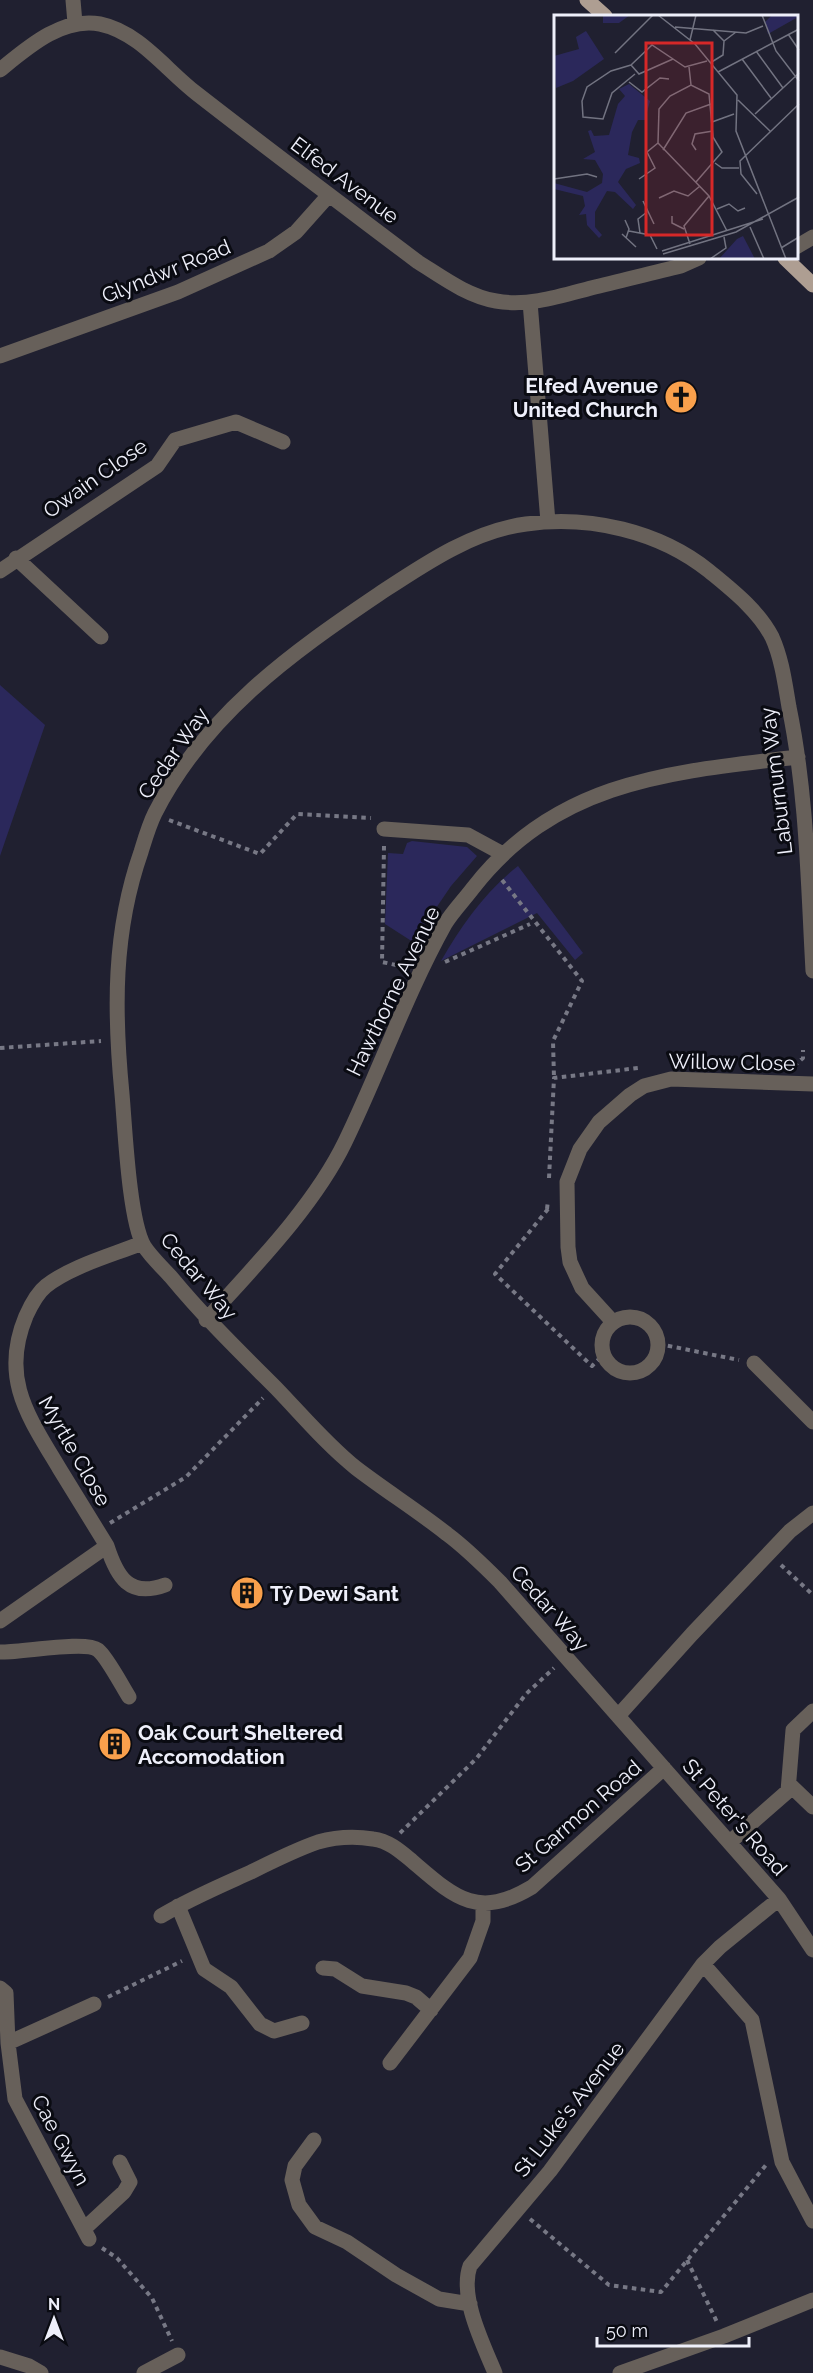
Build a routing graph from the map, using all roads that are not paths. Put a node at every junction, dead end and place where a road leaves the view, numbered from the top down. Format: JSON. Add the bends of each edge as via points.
{"nodes":[{"id":1,"x":73,"y":0,"type":"edge"},
{"id":2,"x":587,"y":0,"type":"edge"},
{"id":3,"x":604,"y":15,"type":"edge"},
{"id":4,"x":75,"y":23,"type":"junction"},
{"id":5,"x":0,"y":70,"type":"edge"},
{"id":6,"x":329,"y":195,"type":"junction"},
{"id":7,"x":813,"y":237,"type":"edge"},
{"id":8,"x":798,"y":246,"type":"edge"},
{"id":9,"x":694,"y":260,"type":"edge"},
{"id":10,"x":787,"y":260,"type":"edge"},
{"id":11,"x":813,"y":285,"type":"edge"},
{"id":12,"x":530,"y":302,"type":"junction"},
{"id":13,"x":0,"y":356,"type":"edge"},
{"id":14,"x":283,"y":442,"type":"dead end"},
{"id":15,"x":548,"y":522,"type":"junction"},
{"id":16,"x":16,"y":558,"type":"junction"},
{"id":17,"x":0,"y":571,"type":"edge"},
{"id":18,"x":101,"y":638,"type":"dead end"},
{"id":19,"x":798,"y":756,"type":"junction"},
{"id":20,"x":384,"y":829,"type":"road end"},
{"id":21,"x":503,"y":854,"type":"junction"},
{"id":22,"x":813,"y":971,"type":"edge"},
{"id":23,"x":813,"y":1084,"type":"edge"},
{"id":24,"x":142,"y":1243,"type":"junction"},
{"id":25,"x":206,"y":1320,"type":"junction"},
{"id":26,"x":613,"y":1322,"type":"junction"},
{"id":27,"x":754,"y":1363,"type":"road end"},
{"id":28,"x":813,"y":1422,"type":"edge"},
{"id":29,"x":813,"y":1513,"type":"edge"},
{"id":30,"x":107,"y":1546,"type":"junction"},
{"id":31,"x":165,"y":1585,"type":"dead end"},
{"id":32,"x":0,"y":1621,"type":"edge"},
{"id":33,"x":0,"y":1655,"type":"edge"},
{"id":34,"x":129,"y":1697,"type":"dead end"},
{"id":35,"x":813,"y":1711,"type":"edge"},
{"id":36,"x":618,"y":1716,"type":"junction"},
{"id":37,"x":664,"y":1768,"type":"junction"},
{"id":38,"x":789,"y":1784,"type":"junction"},
{"id":39,"x":813,"y":1807,"type":"edge"},
{"id":40,"x":730,"y":1842,"type":"junction"},
{"id":41,"x":779,"y":1899,"type":"junction"},
{"id":42,"x":483,"y":1903,"type":"junction"},
{"id":43,"x":178,"y":1906,"type":"junction"},
{"id":44,"x":161,"y":1916,"type":"dead end"},
{"id":45,"x":813,"y":1950,"type":"edge"},
{"id":46,"x":703,"y":1965,"type":"junction"},
{"id":47,"x":323,"y":1968,"type":"dead end"},
{"id":48,"x":0,"y":1988,"type":"edge"},
{"id":49,"x":94,"y":2004,"type":"road end"},
{"id":50,"x":431,"y":2010,"type":"junction"},
{"id":51,"x":302,"y":2023,"type":"dead end"},
{"id":52,"x":8,"y":2043,"type":"junction"},
{"id":53,"x":390,"y":2063,"type":"dead end"},
{"id":54,"x":14,"y":2091,"type":"junction"},
{"id":55,"x":0,"y":2099,"type":"edge"},
{"id":56,"x":314,"y":2140,"type":"dead end"},
{"id":57,"x":120,"y":2162,"type":"dead end"},
{"id":58,"x":813,"y":2221,"type":"edge"},
{"id":59,"x":813,"y":2300,"type":"edge"},
{"id":60,"x":470,"y":2304,"type":"junction"},
{"id":61,"x":178,"y":2355,"type":"road end"},
{"id":62,"x":0,"y":2356,"type":"edge"},
{"id":63,"x":41,"y":2373,"type":"edge"},
{"id":64,"x":144,"y":2373,"type":"edge"},
{"id":65,"x":495,"y":2373,"type":"edge"},
{"id":66,"x":620,"y":2373,"type":"edge"}],
"edges":[{"from":1,"to":4,"type":"street"},
{"from":2,"to":3,"type":"main road"},
{"from":4,"to":5,"type":"street","name":"Elfed Avenue","via":[[48,35]]},
{"from":4,"to":6,"type":"street","name":"Elfed Avenue","via":[[120,30]]},
{"from":6,"to":12,"type":"street","name":"Elfed Avenue","via":[[448,281],[482,298]]},
{"from":6,"to":13,"type":"street","name":"Glyndwr Road","via":[[296,232],[269,251],[178,292]]},
{"from":7,"to":8,"type":"street"},
{"from":9,"to":12,"type":"street","name":"Elfed Avenue"},
{"from":10,"to":11,"type":"main road"},
{"from":12,"to":15,"type":"street"},
{"from":14,"to":16,"type":"street","name":"Owain Close","via":[[236,422],[175,440],[157,466]]},
{"from":15,"to":19,"type":"street","name":"Laburnum Way","via":[[601,525],[661,540],[700,563],[734,592],[761,619],[772,637]]},
{"from":15,"to":24,"type":"street","name":"Cedar Way","via":[[498,531],[447,552],[296,652],[221,718],[154,815],[124,911],[117,972],[117,1040]]},
{"from":16,"to":17,"type":"street","name":"Owain Close"},
{"from":16,"to":18,"type":"street"},
{"from":19,"to":21,"type":"street","name":"Hawthorne Avenue","via":[[682,771],[635,782],[566,810]]},
{"from":19,"to":22,"type":"street","name":"Laburnum Way"},
{"from":20,"to":21,"type":"street","via":[[468,834]]},
{"from":21,"to":25,"type":"street","name":"Hawthorne Avenue","via":[[446,922],[400,1013],[345,1143],[323,1180],[263,1258]]},
{"from":23,"to":26,"type":"street","name":"Willow Close","via":[[671,1079],[644,1086],[613,1109],[589,1136],[567,1182],[568,1247],[574,1274],[582,1288]]},
{"from":24,"to":25,"type":"street","name":"Cedar Way"},
{"from":24,"to":30,"type":"street","name":"Myrtle Close","via":[[46,1286],[33,1301],[15,1355],[15,1377],[23,1407]]},
{"from":25,"to":36,"type":"street","name":"Cedar Way","via":[[340,1454],[477,1559]]},
{"from":26,"to":26,"type":"street","via":[[603,1334],[603,1355],[615,1369],[632,1373],[654,1361],[659,1344],[652,1327],[638,1317]]},
{"from":27,"to":28,"type":"street"},
{"from":29,"to":36,"type":"street","via":[[790,1531]]},
{"from":30,"to":31,"type":"street","name":"Myrtle Close","via":[[112,1562],[132,1587],[151,1590]]},
{"from":30,"to":32,"type":"street"},
{"from":33,"to":34,"type":"street","via":[[90,1646],[99,1650]]},
{"from":35,"to":38,"type":"street","via":[[793,1731]]},
{"from":36,"to":37,"type":"street","name":"St Peter's Road"},
{"from":37,"to":40,"type":"street","name":"St Peter's Road"},
{"from":37,"to":42,"type":"street","name":"St Garmon Road","via":[[532,1887],[513,1899]]},
{"from":38,"to":39,"type":"street"},
{"from":38,"to":40,"type":"street","via":[[788,1791]]},
{"from":40,"to":41,"type":"street","name":"St Peter's Road"},
{"from":41,"to":45,"type":"street","name":"St Peter's Road"},
{"from":41,"to":46,"type":"street","name":"St Luke's Avenue"},
{"from":42,"to":43,"type":"street","name":"St Garmon Road","via":[[461,1899],[443,1888],[389,1844],[360,1837],[319,1842]]},
{"from":42,"to":50,"type":"street","via":[[483,1921],[470,1958]]},
{"from":43,"to":44,"type":"street","name":"St Garmon Road"},
{"from":43,"to":51,"type":"street","via":[[204,1969],[231,1987],[260,2024],[274,2031]]},
{"from":46,"to":58,"type":"street","via":[[752,2020],[782,2162]]},
{"from":46,"to":60,"type":"street","name":"St Luke's Avenue","via":[[636,2058],[470,2266],[466,2282]]},
{"from":47,"to":50,"type":"street","via":[[335,1969],[362,1986],[406,1993]]},
{"from":48,"to":52,"type":"street","name":"Cae Gwyn","via":[[6,1993]]},
{"from":49,"to":52,"type":"street"},
{"from":50,"to":53,"type":"street"},
{"from":52,"to":54,"type":"street","name":"Cae Gwyn"},
{"from":54,"to":55,"type":"street"},
{"from":54,"to":57,"type":"street","name":"Cae Gwyn","via":[[87,2234],[130,2182]]},
{"from":56,"to":60,"type":"street","via":[[295,2166],[292,2180],[299,2205],[315,2227],[347,2242],[439,2299]]},
{"from":59,"to":66,"type":"street"},
{"from":60,"to":65,"type":"street","name":"St Luke's Avenue"},
{"from":61,"to":64,"type":"street"},
{"from":62,"to":63,"type":"street"}]}
